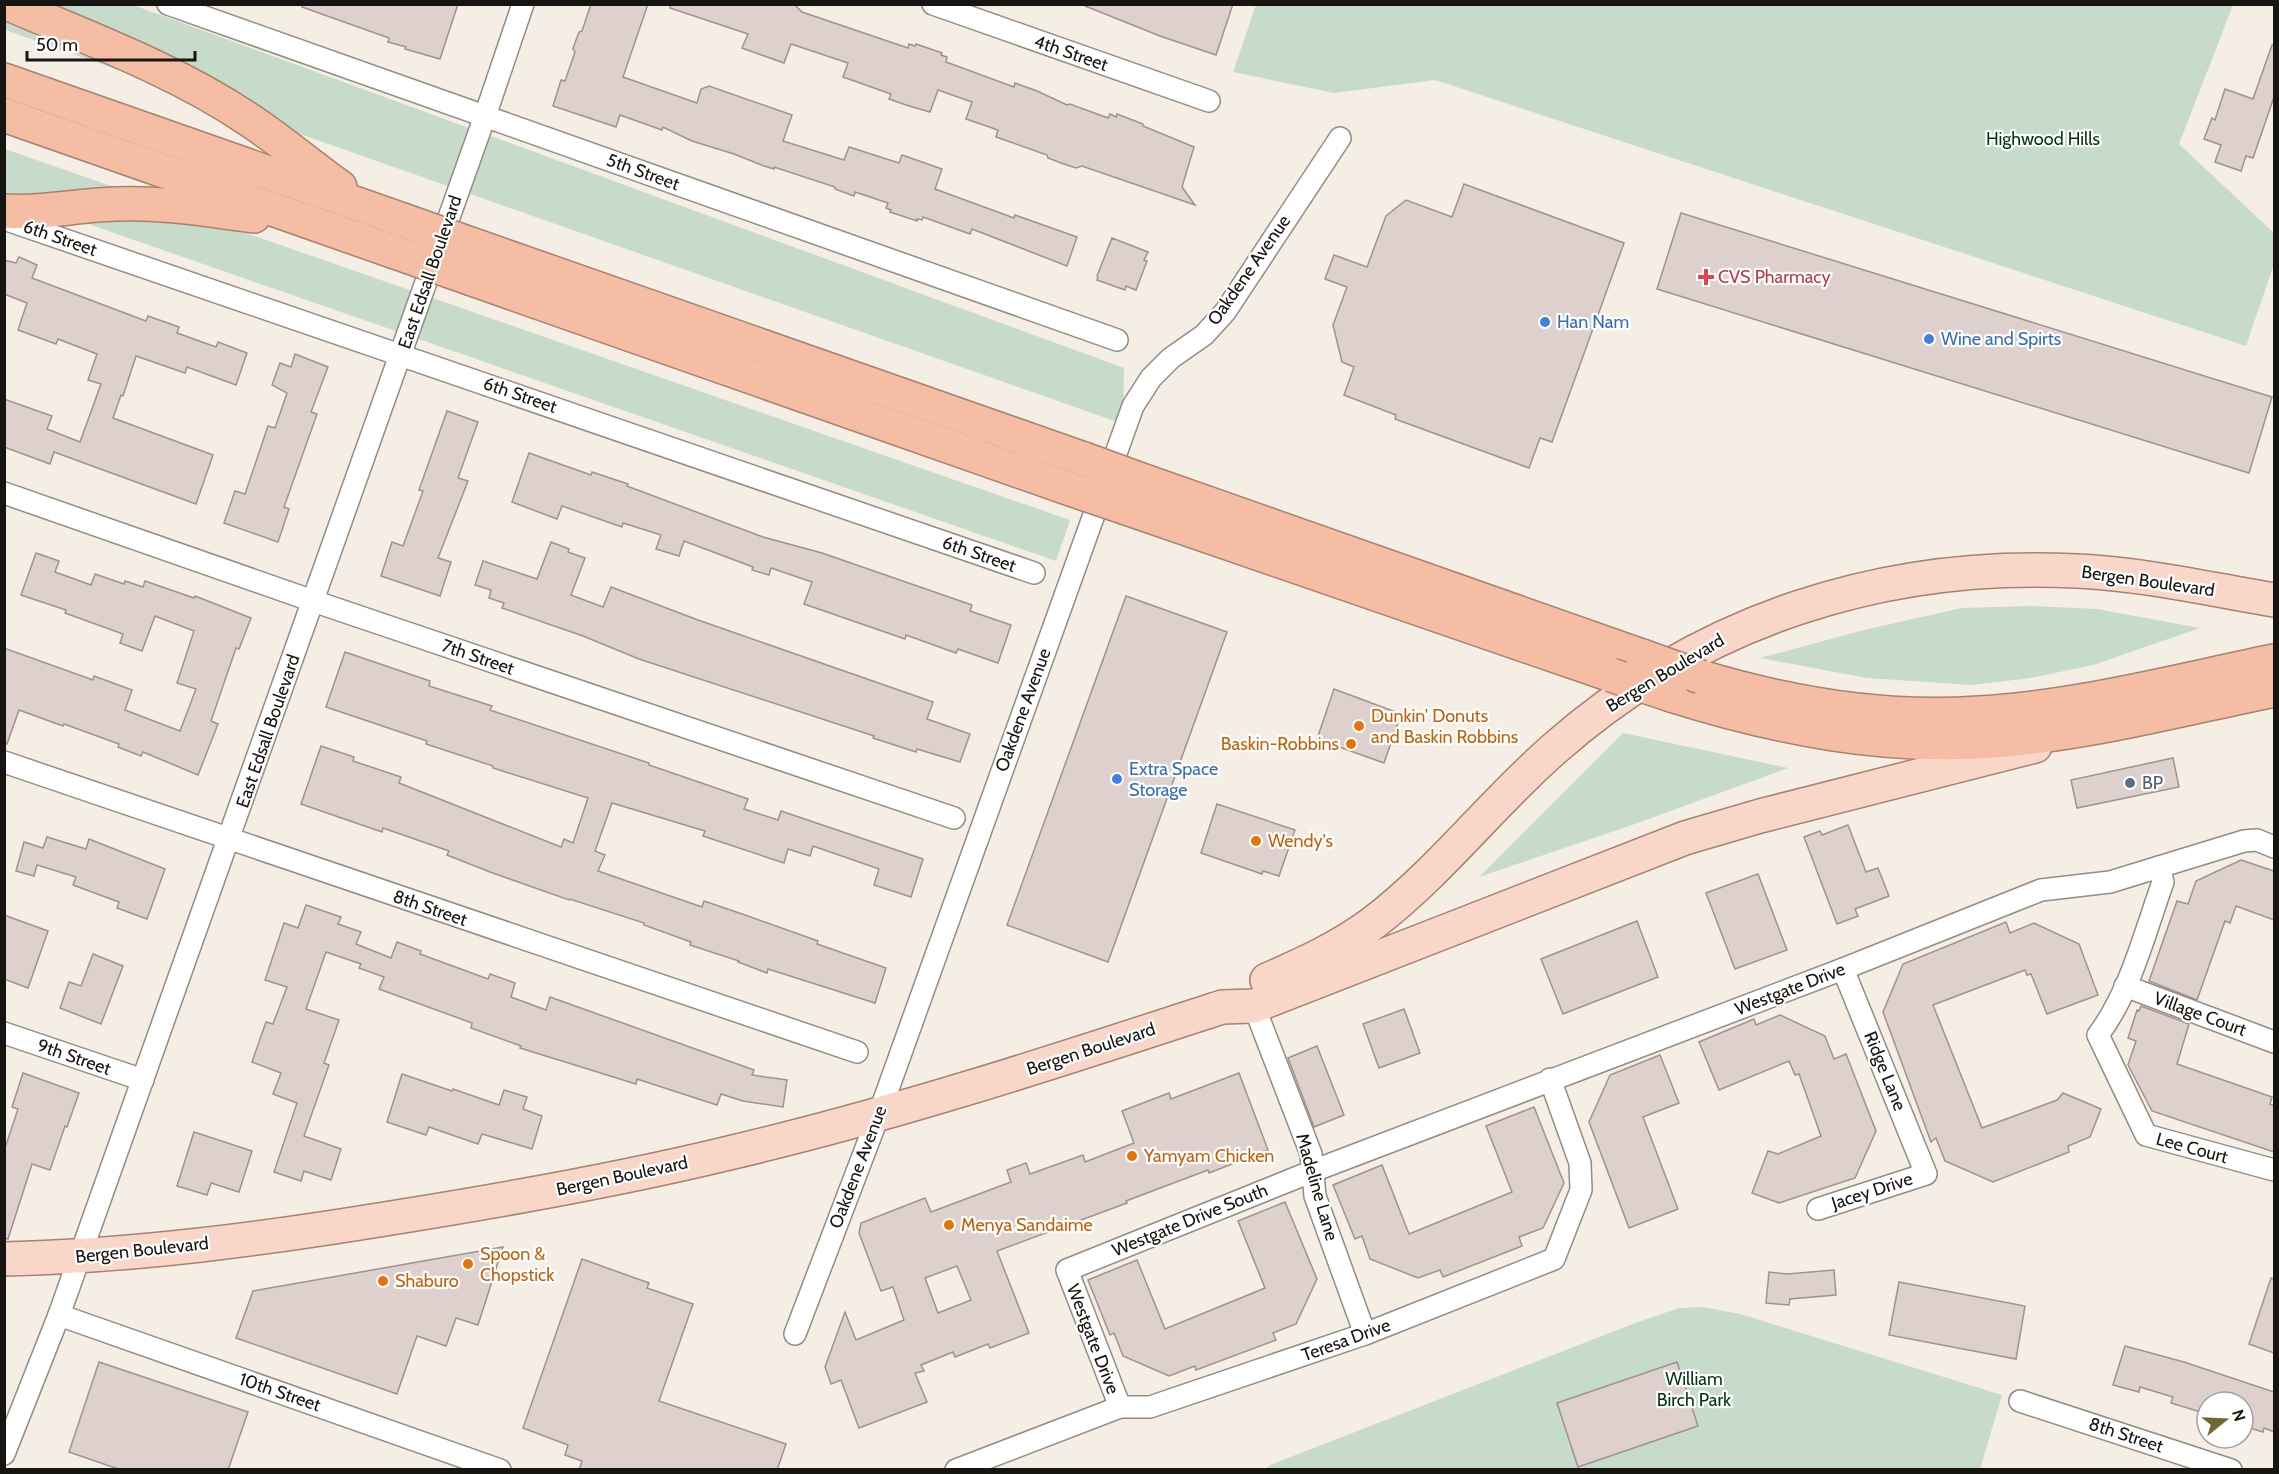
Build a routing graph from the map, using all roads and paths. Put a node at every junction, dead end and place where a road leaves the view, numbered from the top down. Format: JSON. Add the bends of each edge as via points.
{"nodes":[{"id":1,"x":9,"y":4,"type":"edge"},
{"id":2,"x":168,"y":4,"type":"edge"},
{"id":3,"x":523,"y":4,"type":"edge"},
{"id":4,"x":933,"y":4,"type":"edge"},
{"id":5,"x":4,"y":80,"type":"edge"},
{"id":6,"x":1209,"y":101,"type":"dead end"},
{"id":7,"x":4,"y":115,"type":"edge"},
{"id":8,"x":485,"y":116,"type":"junction"},
{"id":9,"x":1340,"y":138,"type":"dead end"},
{"id":10,"x":371,"y":209,"type":"junction"},
{"id":11,"x":4,"y":211,"type":"edge"},
{"id":12,"x":4,"y":219,"type":"edge"},
{"id":13,"x":311,"y":222,"type":"junction"},
{"id":14,"x":1118,"y":340,"type":"dead end"},
{"id":15,"x":401,"y":354,"type":"junction"},
{"id":16,"x":4,"y":493,"type":"edge"},
{"id":17,"x":1034,"y":573,"type":"dead end"},
{"id":18,"x":2274,"y":600,"type":"edge"},
{"id":19,"x":313,"y":601,"type":"junction"},
{"id":20,"x":2274,"y":661,"type":"edge"},
{"id":21,"x":2274,"y":690,"type":"edge"},
{"id":22,"x":2175,"y":711,"type":"junction"},
{"id":23,"x":4,"y":762,"type":"edge"},
{"id":24,"x":954,"y":818,"type":"dead end"},
{"id":25,"x":229,"y":840,"type":"junction"},
{"id":26,"x":2274,"y":847,"type":"edge"},
{"id":27,"x":2159,"y":867,"type":"junction"},
{"id":28,"x":1843,"y":969,"type":"junction"},
{"id":29,"x":2125,"y":986,"type":"junction"},
{"id":30,"x":1254,"y":1006,"type":"junction"},
{"id":31,"x":1222,"y":1007,"type":"junction"},
{"id":32,"x":4,"y":1032,"type":"edge"},
{"id":33,"x":2274,"y":1042,"type":"edge"},
{"id":34,"x":857,"y":1052,"type":"dead end"},
{"id":35,"x":1550,"y":1079,"type":"junction"},
{"id":36,"x":143,"y":1080,"type":"junction"},
{"id":37,"x":879,"y":1114,"type":"junction"},
{"id":38,"x":1313,"y":1170,"type":"junction"},
{"id":39,"x":2274,"y":1170,"type":"edge"},
{"id":40,"x":1926,"y":1174,"type":"joint"},
{"id":41,"x":1818,"y":1209,"type":"dead end"},
{"id":42,"x":80,"y":1257,"type":"junction"},
{"id":43,"x":4,"y":1259,"type":"edge"},
{"id":44,"x":1067,"y":1270,"type":"joint"},
{"id":45,"x":60,"y":1315,"type":"junction"},
{"id":46,"x":795,"y":1334,"type":"dead end"},
{"id":47,"x":1365,"y":1334,"type":"junction"},
{"id":48,"x":2020,"y":1401,"type":"dead end"},
{"id":49,"x":1120,"y":1407,"type":"junction"},
{"id":50,"x":4,"y":1454,"type":"edge"},
{"id":51,"x":500,"y":1470,"type":"edge"},
{"id":52,"x":956,"y":1470,"type":"edge"},
{"id":53,"x":2231,"y":1470,"type":"edge"}],
"edges":[{"from":1,"to":10,"type":"highway","via":[[120,52],[220,102]]},
{"from":2,"to":8,"type":"street","name":"5th Street"},
{"from":3,"to":8,"type":"street","name":"East Edsall Boulevard"},
{"from":4,"to":6,"type":"street","name":"4th Street"},
{"from":5,"to":10,"type":"highway"},
{"from":7,"to":13,"type":"highway"},
{"from":8,"to":14,"type":"street","name":"5th Street"},
{"from":8,"to":15,"type":"street","name":"East Edsall Boulevard"},
{"from":9,"to":37,"type":"street","name":"Oakdene Avenue","via":[[1225,312],[1204,335],[1151,378],[1133,406]]},
{"from":10,"to":20,"type":"highway","bridge":true,"via":[[1701,677],[1775,697],[1896,714],[1977,714],[2058,705]]},
{"from":11,"to":13,"type":"highway","via":[[135,204]]},
{"from":12,"to":15,"type":"street","name":"6th Street"},
{"from":13,"to":22,"type":"highway","bridge":true,"via":[[1073,490],[1611,675],[1748,718],[1869,740],[1952,743],[2035,737]]},
{"from":15,"to":17,"type":"street","name":"6th Street"},
{"from":15,"to":19,"type":"street","name":"East Edsall Boulevard"},
{"from":16,"to":19,"type":"street","name":"7th Street"},
{"from":18,"to":31,"type":"main road","name":"Bergen Boulevard","via":[[2117,574],[2004,570],[1884,583],[1780,614],[1696,651],[1604,708],[1546,756],[1445,859],[1383,915],[1335,947],[1245,989]]},
{"from":19,"to":24,"type":"street","name":"7th Street"},
{"from":19,"to":25,"type":"street","name":"East Edsall Boulevard"},
{"from":21,"to":22,"type":"highway","name":"Bergen Boulevard"},
{"from":22,"to":30,"type":"main road","name":"Bergen Boulevard","via":[[1695,835]]},
{"from":23,"to":25,"type":"street","name":"8th Street"},
{"from":25,"to":34,"type":"street","name":"8th Street"},
{"from":25,"to":36,"type":"street","name":"East Edsall Boulevard"},
{"from":26,"to":27,"type":"street","name":"Westgate Drive","via":[[2257,840],[2244,841]]},
{"from":27,"to":28,"type":"street","name":"Westgate Drive","via":[[2110,882],[2041,890]]},
{"from":27,"to":29,"type":"street","via":[[2163,882]]},
{"from":28,"to":35,"type":"street","name":"Westgate Drive"},
{"from":28,"to":40,"type":"street","name":"Ridge Lane"},
{"from":29,"to":33,"type":"street","name":"Village Court"},
{"from":29,"to":39,"type":"street","name":"Lee Court","via":[[2098,1035],[2146,1135]]},
{"from":30,"to":31,"type":"main road","name":"Bergen Boulevard"},
{"from":30,"to":38,"type":"street","name":"Madeline Lane","via":[[1311,1154]]},
{"from":31,"to":37,"type":"main road","name":"Bergen Boulevard"},
{"from":32,"to":36,"type":"street","name":"9th Street"},
{"from":35,"to":38,"type":"street","name":"Westgate Drive"},
{"from":35,"to":47,"type":"street","name":"Teresa Drive","via":[[1580,1163],[1581,1190],[1554,1259]]},
{"from":36,"to":42,"type":"street","name":"East Edsall Boulevard"},
{"from":37,"to":42,"type":"main road","name":"Bergen Boulevard","via":[[730,1153],[484,1203],[310,1231]]},
{"from":37,"to":46,"type":"street","name":"Oakdene Avenue"},
{"from":38,"to":44,"type":"street","name":"Westgate Drive South"},
{"from":38,"to":47,"type":"street","name":"Madeline Lane","via":[[1316,1196]]},
{"from":40,"to":41,"type":"street","name":"Jacey Drive"},
{"from":42,"to":43,"type":"main road","name":"Bergen Boulevard"},
{"from":42,"to":45,"type":"street","name":"East Edsall Boulevard"},
{"from":44,"to":49,"type":"street","name":"Westgate Drive"},
{"from":45,"to":50,"type":"street","name":"East Edsall Boulevard"},
{"from":45,"to":51,"type":"street","name":"10th Street"},
{"from":47,"to":49,"type":"street","name":"Teresa Drive","via":[[1150,1407]]},
{"from":48,"to":53,"type":"street","name":"8th Street"},
{"from":49,"to":52,"type":"street","name":"Teresa Drive"}]}
